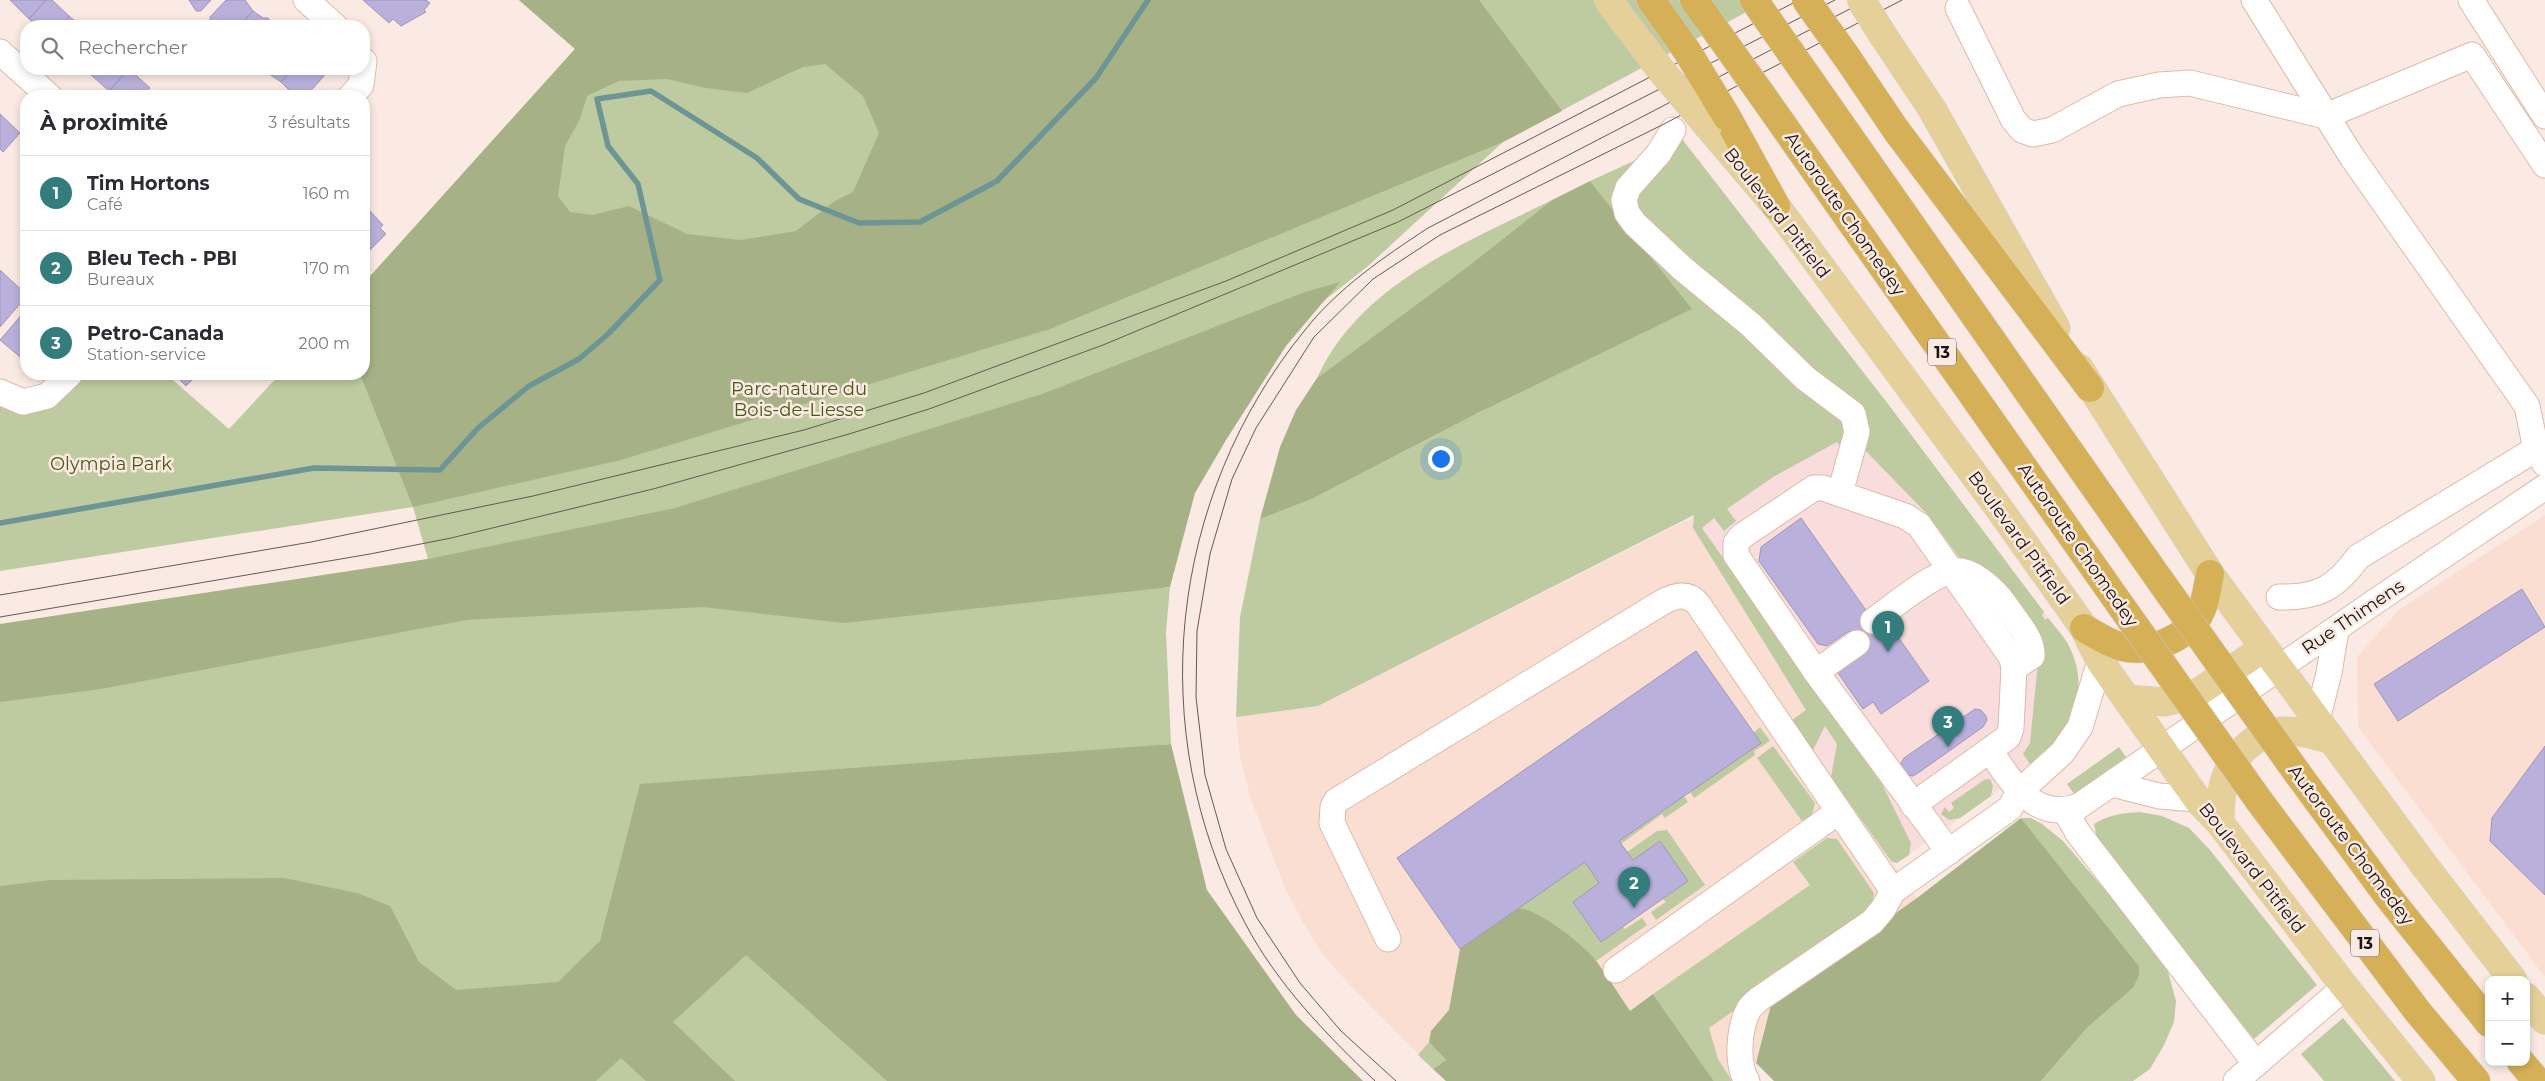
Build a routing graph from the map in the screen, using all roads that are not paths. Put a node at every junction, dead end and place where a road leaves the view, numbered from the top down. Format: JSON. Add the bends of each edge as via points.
{"nodes":[{"id":1,"x":306,"y":0,"type":"edge"},
{"id":2,"x":1608,"y":0,"type":"edge"},
{"id":3,"x":1651,"y":0,"type":"edge"},
{"id":4,"x":1754,"y":0,"type":"edge"},
{"id":5,"x":1806,"y":0,"type":"edge"},
{"id":6,"x":1861,"y":0,"type":"edge"},
{"id":7,"x":2254,"y":0,"type":"edge"},
{"id":8,"x":2471,"y":0,"type":"edge"},
{"id":9,"x":1958,"y":8,"type":"dead end"},
{"id":10,"x":1700,"y":9,"type":"edge"},
{"id":11,"x":328,"y":20,"type":"edge"},
{"id":12,"x":0,"y":52,"type":"edge"},
{"id":13,"x":20,"y":70,"type":"edge"},
{"id":14,"x":26,"y":75,"type":"edge"},
{"id":15,"x":363,"y":75,"type":"edge"},
{"id":16,"x":42,"y":90,"type":"edge"},
{"id":17,"x":357,"y":90,"type":"edge"},
{"id":18,"x":2326,"y":116,"type":"junction"},
{"id":19,"x":2545,"y":116,"type":"edge"},
{"id":20,"x":1718,"y":121,"type":"junction"},
{"id":21,"x":1673,"y":130,"type":"dead end"},
{"id":22,"x":2545,"y":165,"type":"edge"},
{"id":23,"x":1776,"y":206,"type":"joint"},
{"id":24,"x":64,"y":380,"type":"edge"},
{"id":25,"x":2090,"y":388,"type":"junction"},
{"id":26,"x":0,"y":392,"type":"edge"},
{"id":27,"x":2541,"y":457,"type":"edge"},
{"id":28,"x":2545,"y":487,"type":"edge"},
{"id":29,"x":1840,"y":493,"type":"junction"},
{"id":30,"x":1952,"y":571,"type":"junction"},
{"id":31,"x":2210,"y":574,"type":"junction"},
{"id":32,"x":2279,"y":597,"type":"dead end"},
{"id":33,"x":1876,"y":625,"type":"dead end"},
{"id":34,"x":2084,"y":628,"type":"junction"},
{"id":35,"x":2336,"y":630,"type":"junction"},
{"id":36,"x":1855,"y":640,"type":"dead end"},
{"id":37,"x":2271,"y":658,"type":"junction"},
{"id":38,"x":2100,"y":661,"type":"junction"},
{"id":39,"x":1814,"y":668,"type":"junction"},
{"id":40,"x":2127,"y":699,"type":"junction"},
{"id":41,"x":2323,"y":730,"type":"junction"},
{"id":42,"x":2162,"y":750,"type":"junction"},
{"id":43,"x":1990,"y":751,"type":"junction"},
{"id":44,"x":2112,"y":784,"type":"junction"},
{"id":45,"x":2019,"y":792,"type":"junction"},
{"id":46,"x":2197,"y":799,"type":"junction"},
{"id":47,"x":1913,"y":805,"type":"junction"},
{"id":48,"x":2065,"y":810,"type":"junction"},
{"id":49,"x":1838,"y":812,"type":"junction"},
{"id":50,"x":2220,"y":823,"type":"junction"},
{"id":51,"x":1949,"y":852,"type":"junction"},
{"id":52,"x":1893,"y":891,"type":"junction"},
{"id":53,"x":1388,"y":940,"type":"dead end"},
{"id":54,"x":1616,"y":970,"type":"dead end"},
{"id":55,"x":2510,"y":976,"type":"edge"},
{"id":56,"x":2345,"y":987,"type":"junction"},
{"id":57,"x":2530,"y":1002,"type":"edge"},
{"id":58,"x":2545,"y":1020,"type":"edge"},
{"id":59,"x":2487,"y":1021,"type":"edge"},
{"id":60,"x":2256,"y":1064,"type":"junction"},
{"id":61,"x":2524,"y":1066,"type":"edge"},
{"id":62,"x":1747,"y":1081,"type":"edge"},
{"id":63,"x":2236,"y":1081,"type":"edge"},
{"id":64,"x":2421,"y":1081,"type":"edge"},
{"id":65,"x":2476,"y":1081,"type":"edge"},
{"id":66,"x":2537,"y":1081,"type":"edge"}],
"edges":[{"from":1,"to":11,"type":"street"},
{"from":2,"to":20,"type":"main road","bridge":true,"via":[[1645,50]]},
{"from":3,"to":20,"type":"highway","bridge":true,"via":[[1675,34]]},
{"from":4,"to":59,"type":"highway","name":"Autoroute Chomedey","bridge":true,"via":[[2298,774],[2390,899]]},
{"from":5,"to":25,"type":"highway","bridge":true,"via":[[1896,130]]},
{"from":6,"to":25,"type":"main road","bridge":true,"via":[[1932,109]]},
{"from":7,"to":18,"type":"street"},
{"from":8,"to":19,"type":"street"},
{"from":9,"to":18,"type":"street","via":[[2013,119],[2022,130],[2033,134],[2052,130],[2118,94],[2159,85],[2190,83]]},
{"from":10,"to":65,"type":"highway","name":"Autoroute Chomedey","number":"13","bridge":true,"via":[[2260,802],[2412,1004]]},
{"from":12,"to":13,"type":"street"},
{"from":14,"to":16,"type":"street"},
{"from":15,"to":17,"type":"street","via":[[362,85]]},
{"from":18,"to":22,"type":"street","via":[[2472,55]]},
{"from":18,"to":27,"type":"street","via":[[2527,406]]},
{"from":20,"to":23,"type":"highway"},
{"from":21,"to":29,"type":"street","via":[[1628,188],[1624,200],[1627,213],[1682,268],[1751,325],[1805,378],[1853,414],[1857,432]]},
{"from":23,"to":34,"type":"main road","name":"Boulevard Pitfield"},
{"from":24,"to":26,"type":"street","via":[[47,396],[23,402]]},
{"from":25,"to":31,"type":"main road"},
{"from":27,"to":32,"type":"street","via":[[2358,557],[2345,575],[2325,589],[2301,597]]},
{"from":28,"to":35,"type":"street","name":"Rue Thimens"},
{"from":29,"to":30,"type":"street","via":[[1910,518]]},
{"from":29,"to":39,"type":"street","via":[[1814,488],[1748,531],[1736,547],[1736,555],[1743,566]]},
{"from":30,"to":33,"type":"street","via":[[1942,586]]},
{"from":30,"to":43,"type":"street","via":[[2012,658],[2010,732]]},
{"from":31,"to":34,"type":"highway","via":[[2200,614],[2184,631],[2166,642],[2149,647],[2124,647]]},
{"from":31,"to":37,"type":"main road"},
{"from":34,"to":38,"type":"main road","name":"Boulevard Pitfield"},
{"from":35,"to":37,"type":"street","name":"Rue Thimens"},
{"from":35,"to":41,"type":"street"},
{"from":36,"to":39,"type":"street"},
{"from":37,"to":40,"type":"main road","via":[[2196,694],[2165,702]]},
{"from":37,"to":41,"type":"main road"},
{"from":37,"to":42,"type":"street","name":"Rue Thimens"},
{"from":38,"to":40,"type":"main road","name":"Boulevard Pitfield"},
{"from":38,"to":45,"type":"street","via":[[2080,727],[2062,753]]},
{"from":39,"to":47,"type":"street"},
{"from":40,"to":42,"type":"main road","name":"Boulevard Pitfield"},
{"from":41,"to":50,"type":"main road","via":[[2281,731],[2263,735],[2248,745],[2235,760],[2224,782]]},
{"from":41,"to":55,"type":"main road"},
{"from":42,"to":44,"type":"street","name":"Rue Thimens"},
{"from":42,"to":46,"type":"main road","name":"Boulevard Pitfield"},
{"from":43,"to":45,"type":"street"},
{"from":43,"to":47,"type":"street"},
{"from":44,"to":46,"type":"street","via":[[2159,796]]},
{"from":44,"to":48,"type":"street","name":"Rue Thimens","via":[[2079,806]]},
{"from":45,"to":48,"type":"street","via":[[2034,802]]},
{"from":45,"to":51,"type":"street","via":[[2010,808]]},
{"from":46,"to":50,"type":"main road","name":"Boulevard Pitfield"},
{"from":47,"to":51,"type":"street"},
{"from":48,"to":60,"type":"street","via":[[2078,833]]},
{"from":49,"to":52,"type":"street"},
{"from":49,"to":53,"type":"street","via":[[1698,604],[1690,596],[1676,596],[1336,801],[1332,823]]},
{"from":49,"to":54,"type":"street"},
{"from":50,"to":56,"type":"main road","name":"Boulevard Pitfield"},
{"from":51,"to":52,"type":"street"},
{"from":52,"to":62,"type":"street","via":[[1872,922],[1748,1009],[1742,1034],[1741,1064]]},
{"from":56,"to":60,"type":"street"},
{"from":56,"to":64,"type":"main road","name":"Boulevard Pitfield"},
{"from":57,"to":58,"type":"main road"},
{"from":60,"to":63,"type":"street"},
{"from":61,"to":66,"type":"highway"}]}
